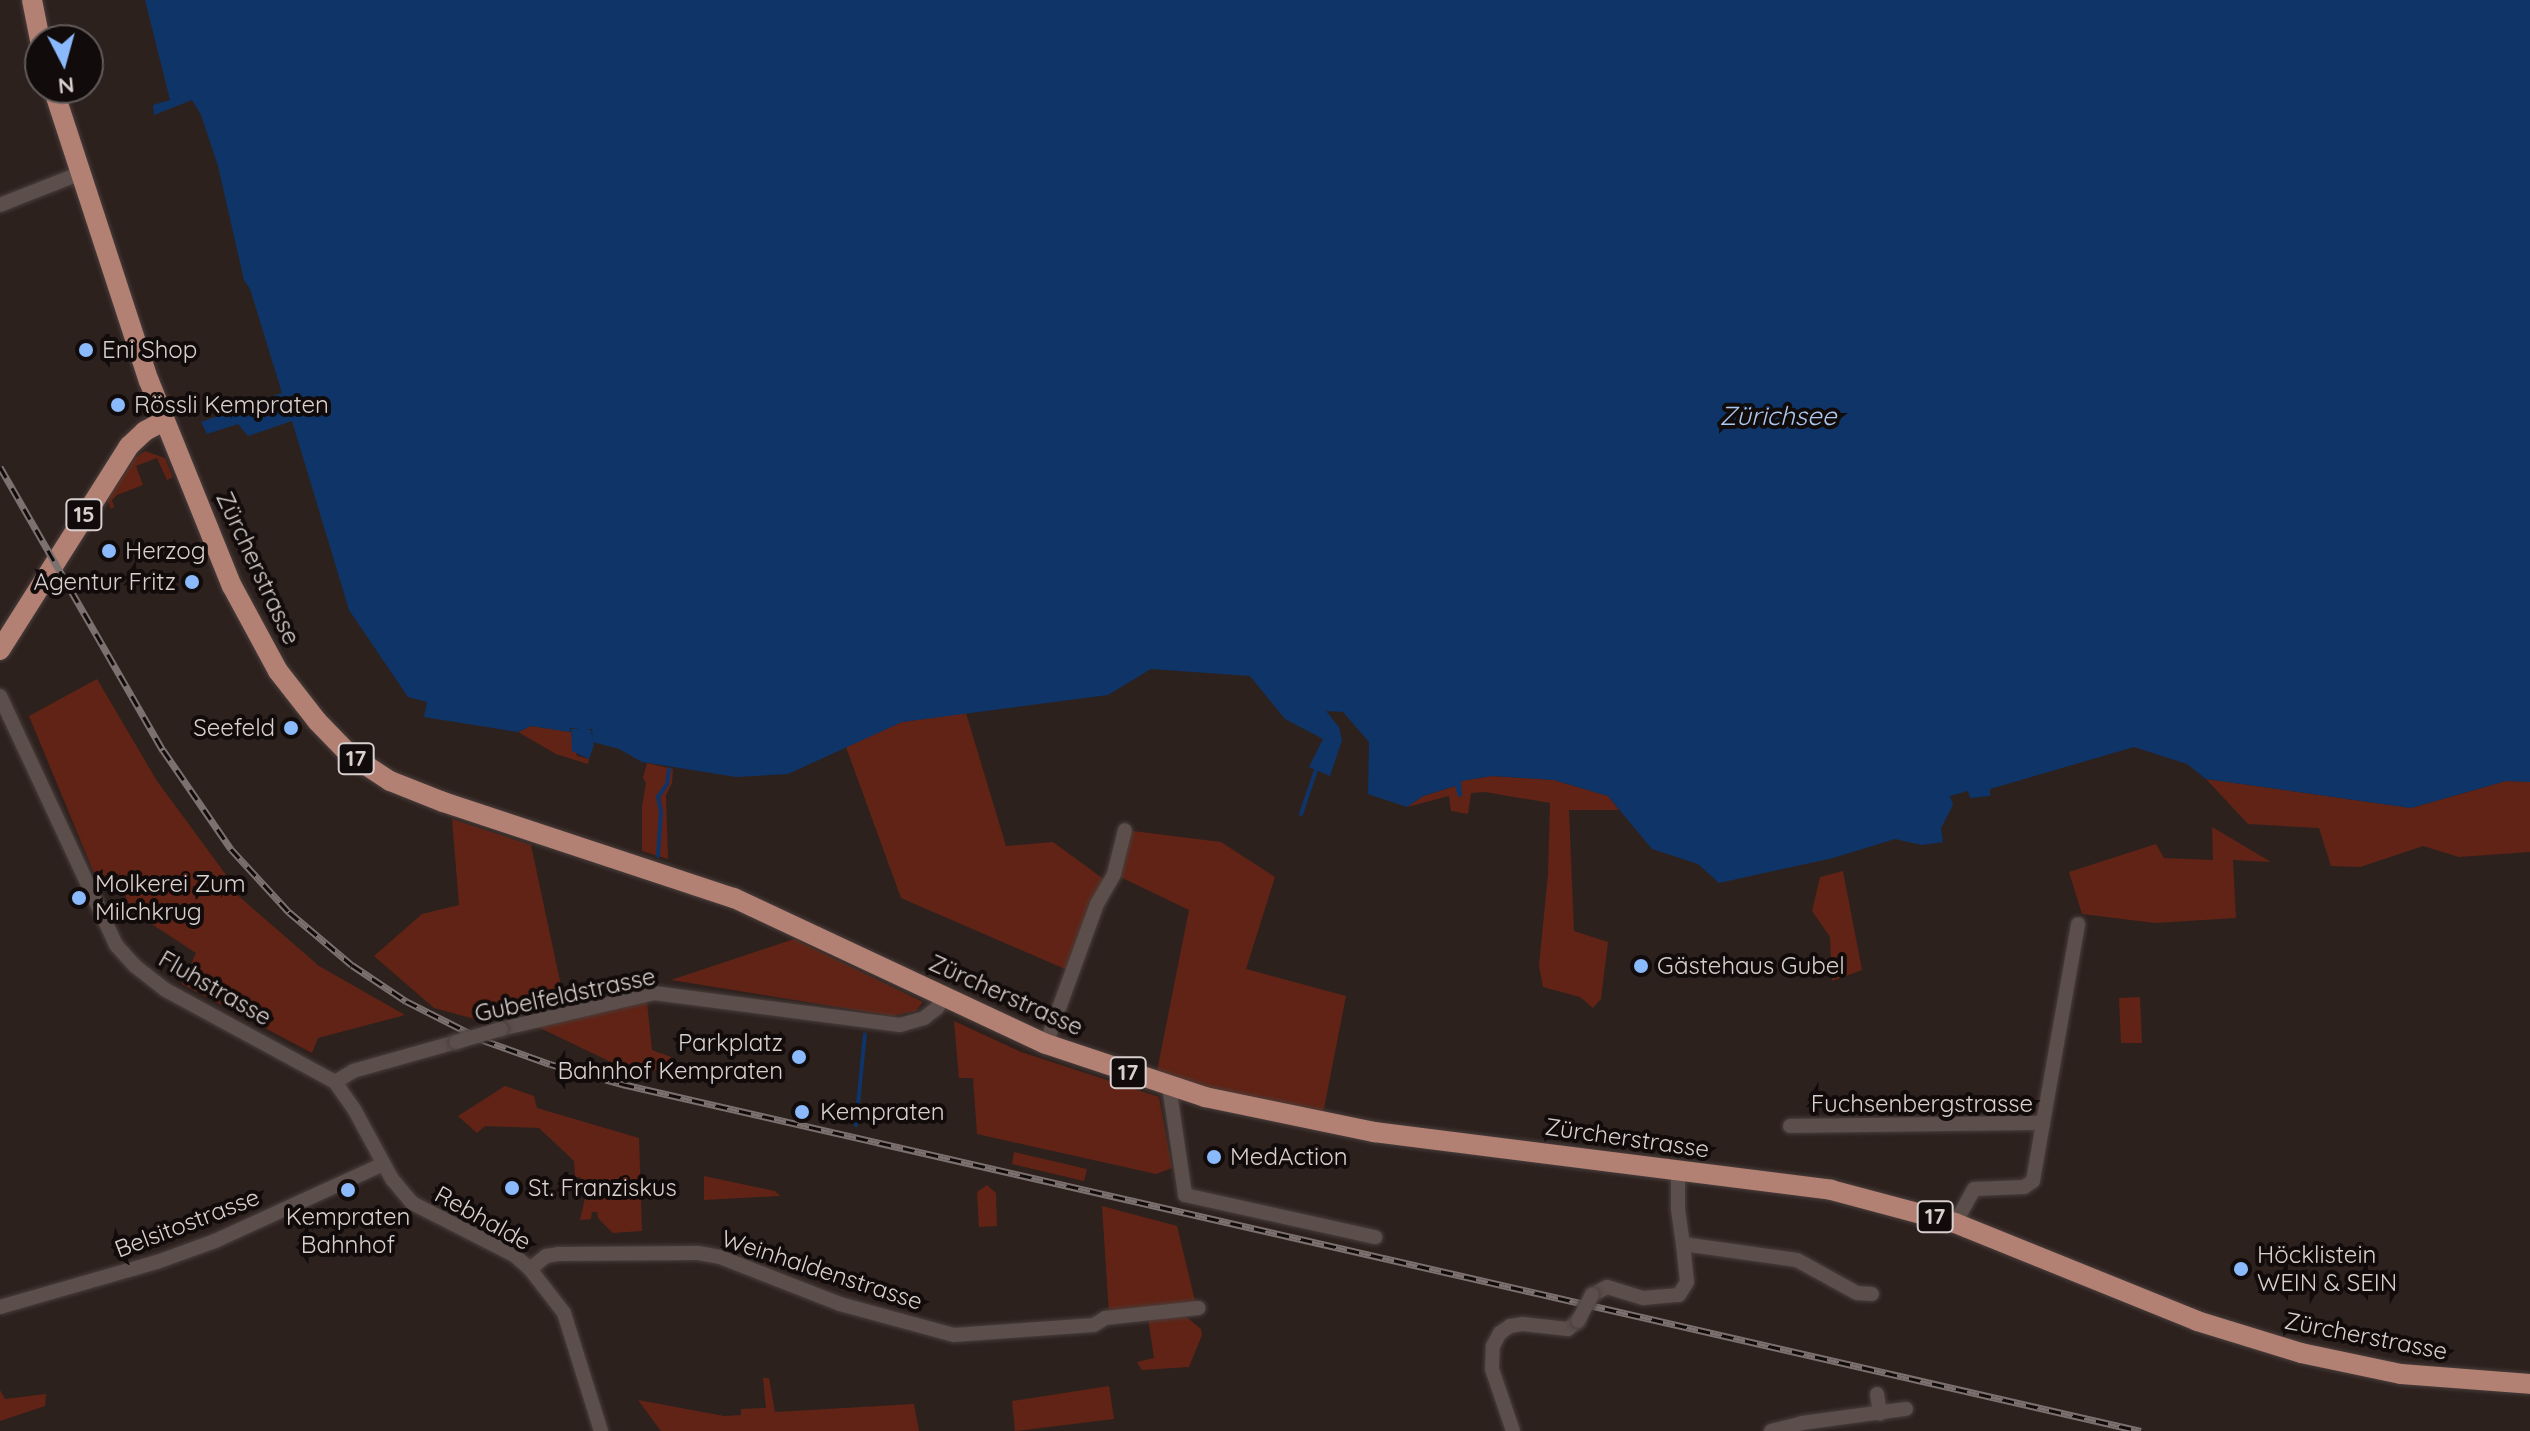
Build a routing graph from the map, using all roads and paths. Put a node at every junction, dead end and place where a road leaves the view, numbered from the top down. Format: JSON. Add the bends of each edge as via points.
{"nodes":[{"id":1,"x":32,"y":0,"type":"edge"},
{"id":2,"x":37,"y":24,"type":"edge"},
{"id":3,"x":58,"y":104,"type":"edge"},
{"id":4,"x":81,"y":173,"type":"junction"},
{"id":5,"x":0,"y":205,"type":"edge"},
{"id":6,"x":164,"y":421,"type":"junction"},
{"id":7,"x":0,"y":650,"type":"edge"},
{"id":8,"x":0,"y":696,"type":"edge"},
{"id":9,"x":5,"y":715,"type":"edge"},
{"id":10,"x":1125,"y":830,"type":"dead end"},
{"id":11,"x":2078,"y":924,"type":"dead end"},
{"id":12,"x":943,"y":997,"type":"junction"},
{"id":13,"x":1046,"y":1044,"type":"junction"},
{"id":14,"x":335,"y":1082,"type":"junction"},
{"id":15,"x":1169,"y":1086,"type":"junction"},
{"id":16,"x":2043,"y":1123,"type":"junction"},
{"id":17,"x":1790,"y":1126,"type":"dead end"},
{"id":18,"x":383,"y":1164,"type":"junction"},
{"id":19,"x":1678,"y":1173,"type":"junction"},
{"id":20,"x":1955,"y":1223,"type":"junction"},
{"id":21,"x":1375,"y":1237,"type":"dead end"},
{"id":22,"x":1683,"y":1244,"type":"junction"},
{"id":23,"x":530,"y":1269,"type":"junction"},
{"id":24,"x":1872,"y":1294,"type":"dead end"},
{"id":25,"x":0,"y":1307,"type":"edge"},
{"id":26,"x":1198,"y":1308,"type":"dead end"},
{"id":27,"x":2530,"y":1384,"type":"edge"},
{"id":28,"x":1877,"y":1394,"type":"dead end"},
{"id":29,"x":1906,"y":1409,"type":"dead end"},
{"id":30,"x":1880,"y":1414,"type":"junction"},
{"id":31,"x":601,"y":1431,"type":"edge"},
{"id":32,"x":1513,"y":1431,"type":"edge"},
{"id":33,"x":1771,"y":1431,"type":"edge"}],
"edges":[{"from":1,"to":2,"type":"main road"},
{"from":3,"to":4,"type":"main road","name":"Zürcherstrasse","number":"17"},
{"from":4,"to":5,"type":"street"},
{"from":4,"to":6,"type":"main road","name":"Zürcherstrasse","number":"17"},
{"from":6,"to":7,"type":"main road","number":"15","via":[[129,446]]},
{"from":6,"to":12,"type":"main road","name":"Zürcherstrasse","number":"17","via":[[232,586],[278,671],[349,754],[390,781],[443,802],[734,898]]},
{"from":8,"to":9,"type":"street","name":"Fluhstrasse"},
{"from":9,"to":14,"type":"street","name":"Fluhstrasse","via":[[116,945],[164,989]]},
{"from":10,"to":13,"type":"street","via":[[1114,874],[1097,904]]},
{"from":11,"to":16,"type":"street"},
{"from":12,"to":13,"type":"main road","name":"Zürcherstrasse","number":"17"},
{"from":12,"to":14,"type":"street","name":"Gubelfeldstrasse","bridge":true,"via":[[933,1012],[900,1025],[654,993],[501,1029],[353,1071]]},
{"from":13,"to":15,"type":"main road","name":"Zürcherstrasse","number":"17"},
{"from":14,"to":18,"type":"street"},
{"from":15,"to":19,"type":"main road","name":"Zürcherstrasse","number":"17","via":[[1321,1124]]},
{"from":15,"to":21,"type":"street","via":[[1185,1195]]},
{"from":16,"to":17,"type":"street","name":"Fuchsenbergstrasse"},
{"from":16,"to":20,"type":"street","name":"Fuchsenbergstrasse","via":[[2033,1181],[2024,1187],[1974,1189]]},
{"from":18,"to":23,"type":"street","name":"Rebhalde","via":[[422,1210],[494,1243]]},
{"from":18,"to":25,"type":"street","name":"Belsitostrasse","via":[[157,1262]]},
{"from":19,"to":20,"type":"main road","name":"Zürcherstrasse","number":"17","via":[[1831,1190]]},
{"from":19,"to":22,"type":"street"},
{"from":20,"to":27,"type":"main road","name":"Zürcherstrasse","number":"17","via":[[2197,1321],[2301,1353],[2401,1374]]},
{"from":22,"to":24,"type":"street","via":[[1797,1260],[1857,1293]]},
{"from":22,"to":32,"type":"street","bridge":true,"via":[[1687,1282],[1679,1295],[1643,1298],[1600,1288],[1568,1329],[1522,1324],[1500,1333],[1493,1346],[1492,1369]]},
{"from":23,"to":26,"type":"street","name":"Weinhaldenstrasse","via":[[558,1254],[698,1253],[840,1304],[954,1335],[1094,1325],[1105,1318]]},
{"from":23,"to":31,"type":"street","name":"Rebhalde","via":[[564,1313]]},
{"from":28,"to":30,"type":"street"},
{"from":29,"to":30,"type":"street"},
{"from":30,"to":33,"type":"street"}]}
